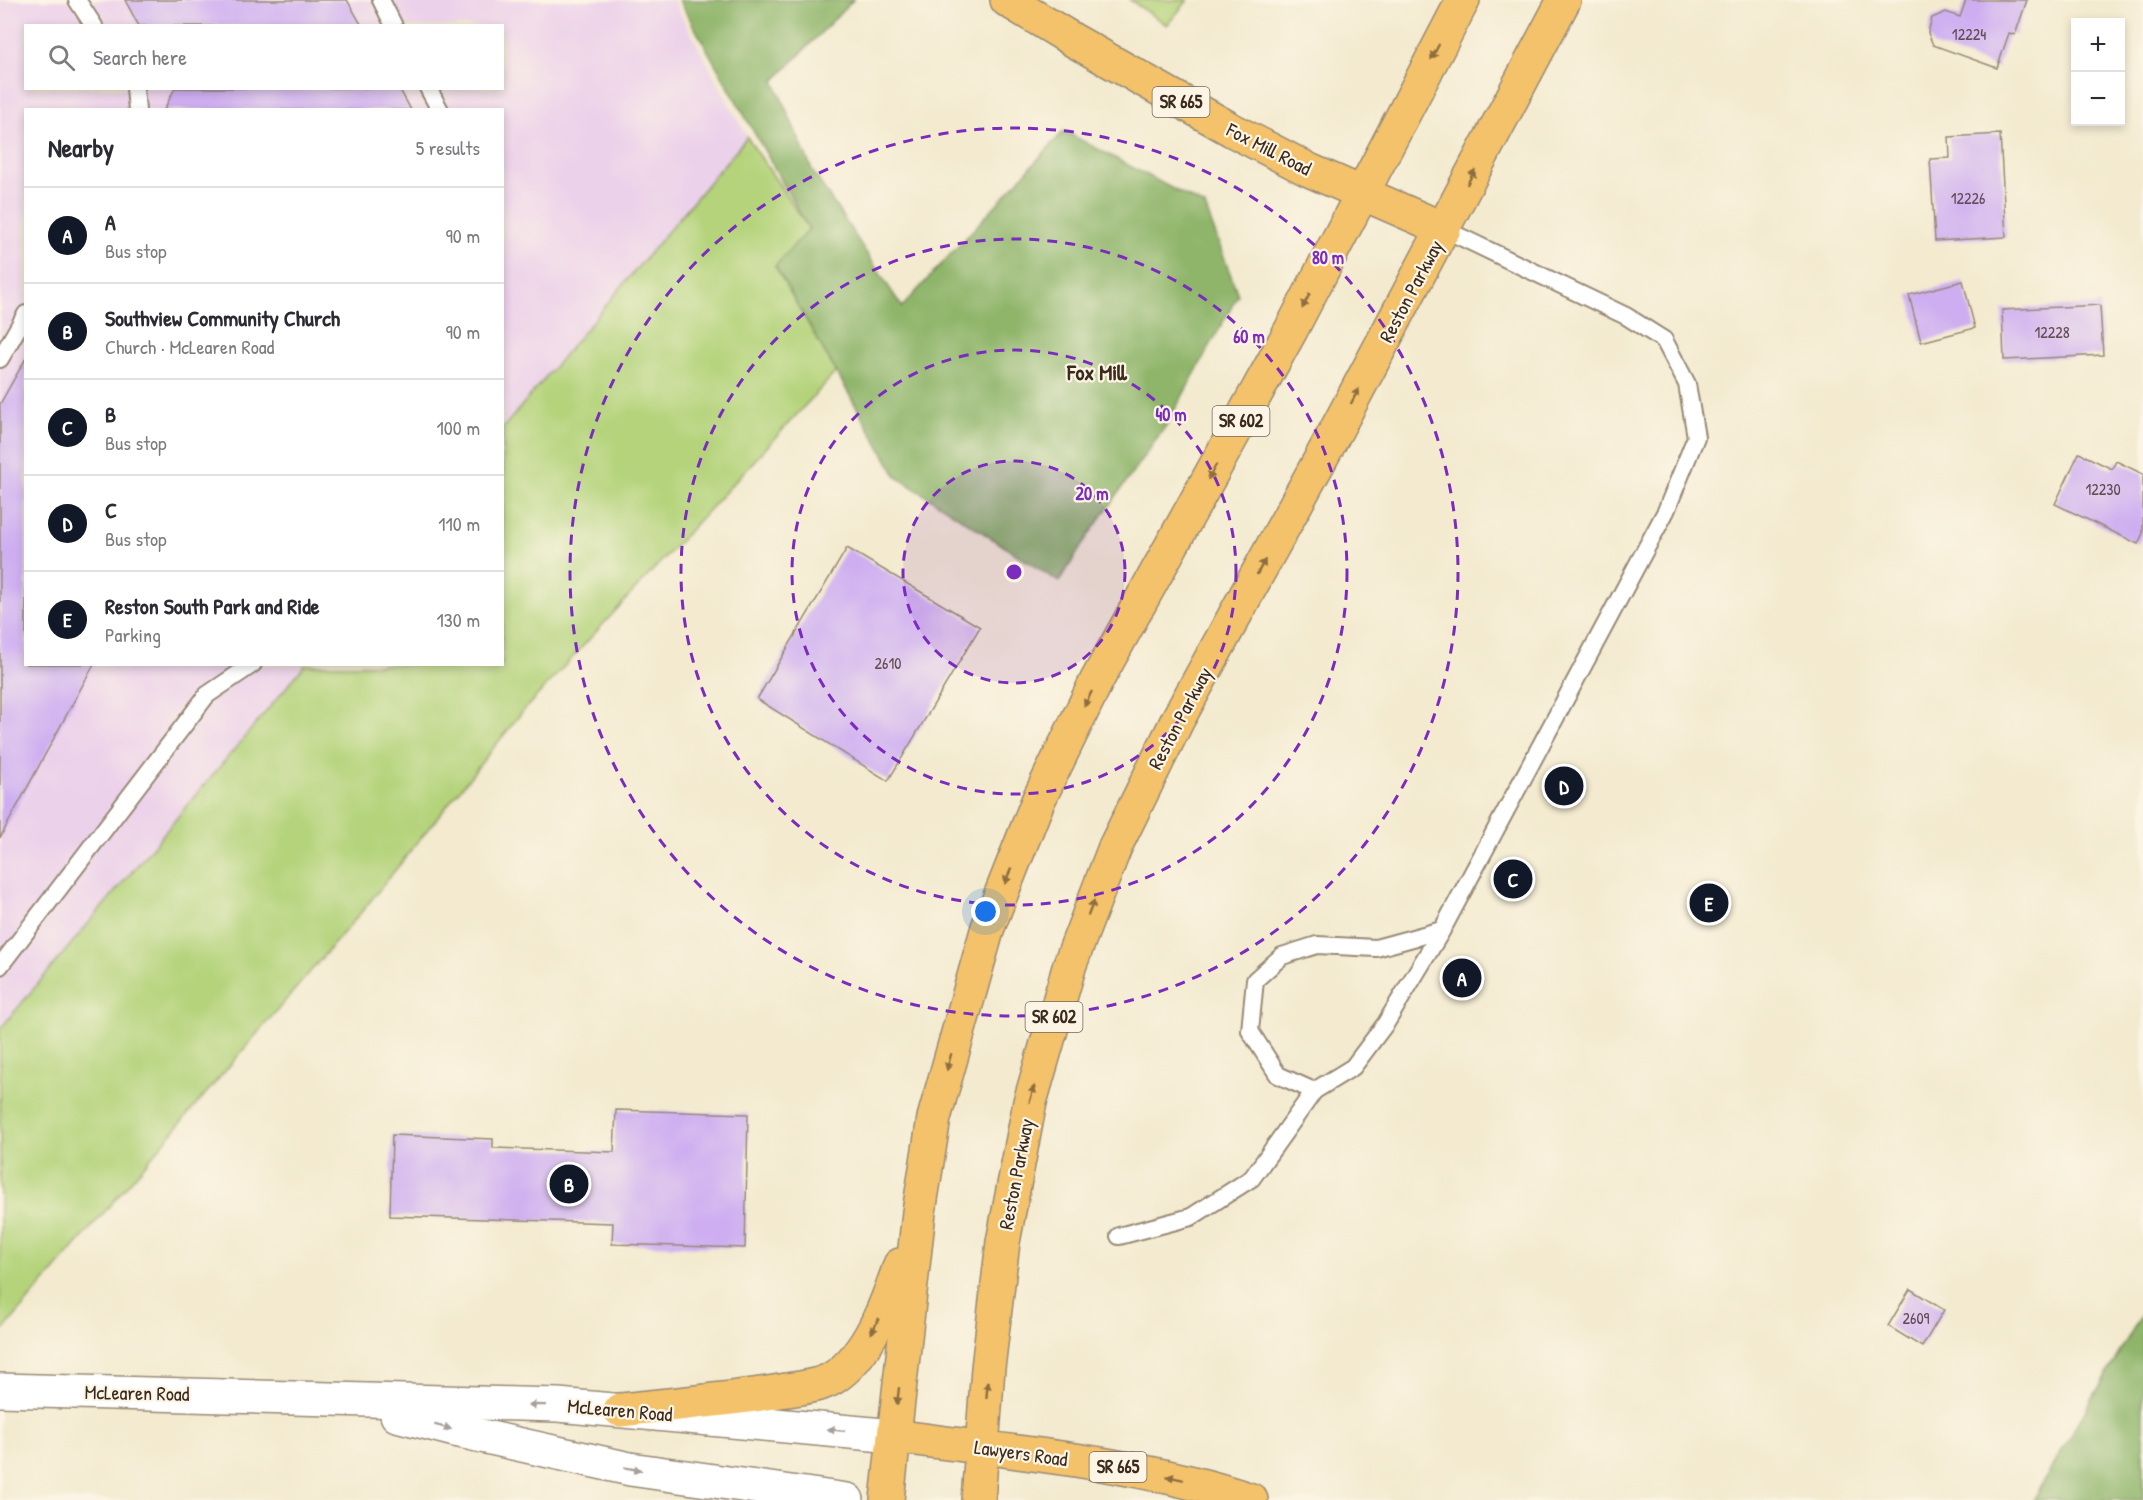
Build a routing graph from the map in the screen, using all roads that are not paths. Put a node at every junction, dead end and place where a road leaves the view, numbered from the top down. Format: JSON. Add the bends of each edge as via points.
{"nodes":[{"id":1,"x":77,"y":0,"type":"edge"},
{"id":2,"x":381,"y":0,"type":"edge"},
{"id":3,"x":1007,"y":0,"type":"edge"},
{"id":4,"x":1463,"y":0,"type":"edge"},
{"id":5,"x":1564,"y":0,"type":"edge"},
{"id":6,"x":93,"y":24,"type":"edge"},
{"id":7,"x":393,"y":24,"type":"edge"},
{"id":8,"x":135,"y":90,"type":"edge"},
{"id":9,"x":429,"y":90,"type":"edge"},
{"id":10,"x":137,"y":108,"type":"edge"},
{"id":11,"x":439,"y":108,"type":"edge"},
{"id":12,"x":1361,"y":193,"type":"junction"},
{"id":13,"x":1444,"y":229,"type":"junction"},
{"id":14,"x":24,"y":317,"type":"edge"},
{"id":15,"x":0,"y":359,"type":"edge"},
{"id":16,"x":251,"y":666,"type":"edge"},
{"id":17,"x":1442,"y":930,"type":"junction"},
{"id":18,"x":0,"y":966,"type":"edge"},
{"id":19,"x":1314,"y":1090,"type":"junction"},
{"id":20,"x":919,"y":1212,"type":"junction"},
{"id":21,"x":1119,"y":1236,"type":"dead end"},
{"id":22,"x":0,"y":1390,"type":"edge"},
{"id":23,"x":346,"y":1401,"type":"junction"},
{"id":24,"x":620,"y":1410,"type":"junction"},
{"id":25,"x":894,"y":1436,"type":"junction"},
{"id":26,"x":982,"y":1448,"type":"junction"},
{"id":27,"x":847,"y":1500,"type":"edge"},
{"id":28,"x":887,"y":1500,"type":"edge"},
{"id":29,"x":978,"y":1500,"type":"edge"},
{"id":30,"x":1251,"y":1500,"type":"edge"}],
"edges":[{"from":1,"to":6,"type":"lane"},
{"from":2,"to":7,"type":"lane"},
{"from":3,"to":12,"type":"main road","name":"Fox Mill Road","number":"SR 665","via":[[1232,130],[1309,171]]},
{"from":4,"to":12,"type":"main road","number":"SR 602","one_way":true},
{"from":13,"to":5,"type":"main road","name":"Reston Parkway","number":"SR 602","one_way":true},
{"from":8,"to":10,"type":"lane"},
{"from":9,"to":11,"type":"lane"},
{"from":12,"to":13,"type":"main road","name":"Fox Mill Road","number":"SR 665"},
{"from":12,"to":20,"type":"main road","number":"SR 602","one_way":true,"via":[[1291,330],[1097,680],[1038,801],[988,927],[964,1006],[934,1118]]},
{"from":13,"to":17,"type":"lane","via":[[1626,316],[1664,340],[1686,384],[1696,437],[1666,511]]},
{"from":26,"to":13,"type":"main road","name":"Reston Parkway","number":"SR 602","one_way":true,"via":[[1006,1230],[1030,1102],[1070,964],[1115,847],[1178,719]]},
{"from":14,"to":15,"type":"lane"},
{"from":16,"to":18,"type":"lane","via":[[207,694]]},
{"from":17,"to":19,"type":"lane","via":[[1386,1023],[1353,1067]]},
{"from":17,"to":19,"type":"lane","via":[[1376,948],[1317,945],[1282,956],[1255,980],[1250,1031],[1278,1075]]},
{"from":19,"to":21,"type":"lane","via":[[1252,1178],[1191,1217]]},
{"from":20,"to":24,"type":"main road","one_way":true,"via":[[874,1328],[850,1363],[832,1379],[749,1396]]},
{"from":20,"to":25,"type":"main road","number":"SR 602","one_way":true},
{"from":22,"to":23,"type":"street","name":"McLearen Road"},
{"from":24,"to":23,"type":"street","name":"McLearen Road","one_way":true},
{"from":23,"to":27,"type":"street","name":"McLearen Road","one_way":true,"via":[[630,1469]]},
{"from":25,"to":24,"type":"street","name":"McLearen Road","one_way":true},
{"from":25,"to":26,"type":"main road","name":"Lawyers Road","number":"SR 665"},
{"from":25,"to":28,"type":"main road","number":"SR 602"},
{"from":26,"to":29,"type":"main road","name":"Reston Parkway","number":"SR 602"},
{"from":30,"to":26,"type":"main road","name":"Lawyers Road","number":"SR 665","one_way":true,"via":[[1175,1478]]}]}
